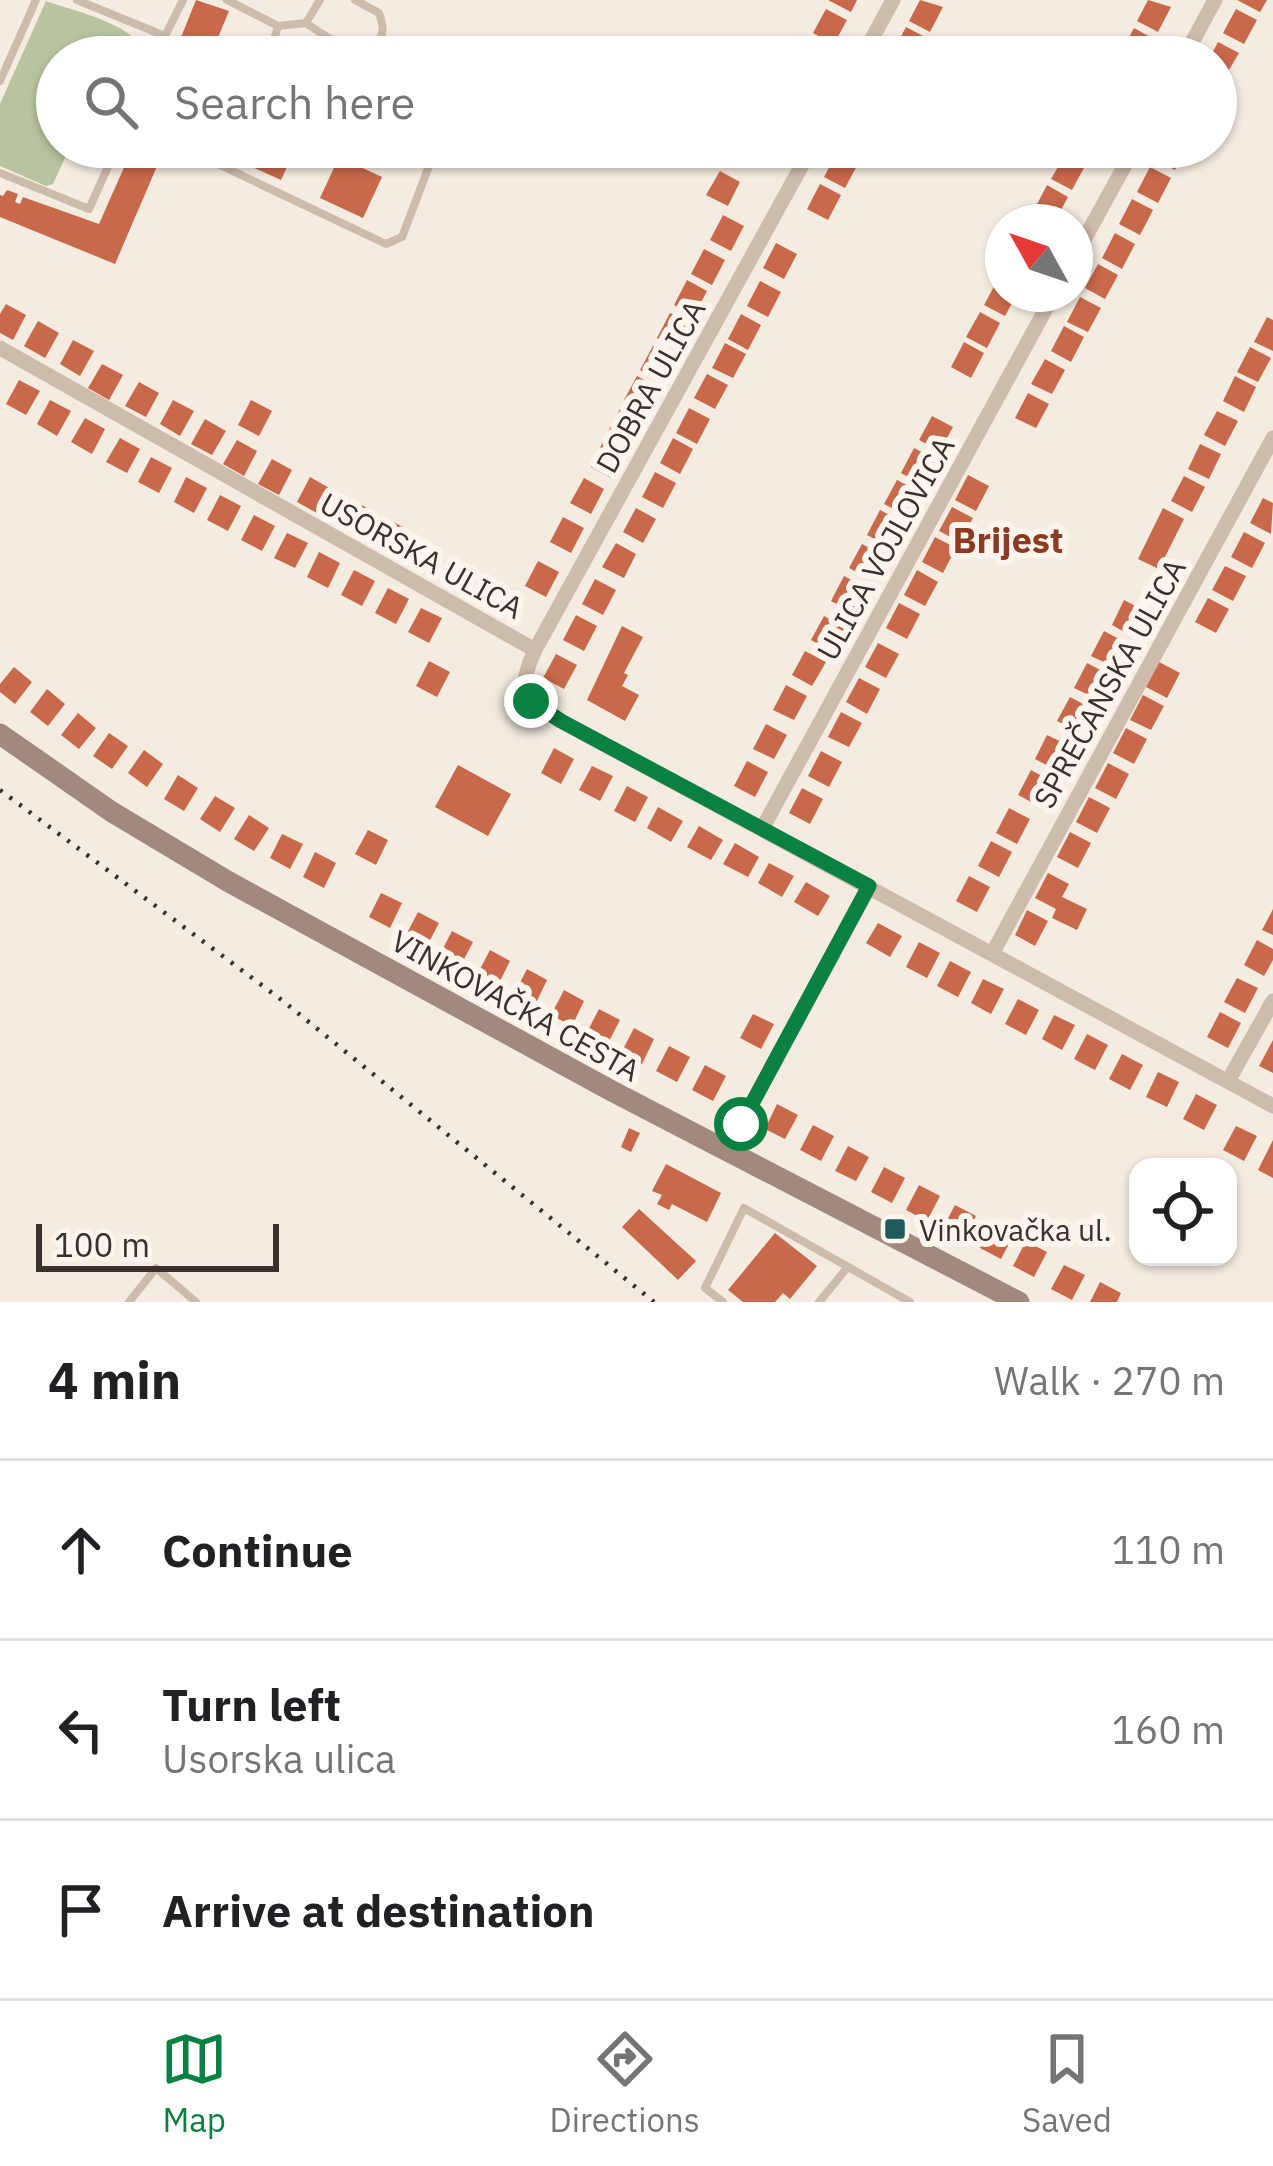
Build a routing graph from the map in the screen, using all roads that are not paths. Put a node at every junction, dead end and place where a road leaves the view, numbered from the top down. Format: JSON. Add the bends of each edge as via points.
{"nodes":[{"id":1,"x":36,"y":0,"type":"edge"},
{"id":2,"x":77,"y":0,"type":"edge"},
{"id":3,"x":183,"y":0,"type":"edge"},
{"id":4,"x":227,"y":0,"type":"edge"},
{"id":5,"x":320,"y":0,"type":"edge"},
{"id":6,"x":355,"y":0,"type":"edge"},
{"id":7,"x":893,"y":0,"type":"edge"},
{"id":8,"x":1215,"y":0,"type":"edge"},
{"id":9,"x":306,"y":23,"type":"junction"},
{"id":10,"x":278,"y":26,"type":"junction"},
{"id":11,"x":165,"y":36,"type":"joint"},
{"id":12,"x":275,"y":36,"type":"edge"},
{"id":13,"x":330,"y":36,"type":"edge"},
{"id":14,"x":382,"y":36,"type":"edge"},
{"id":15,"x":873,"y":36,"type":"edge"},
{"id":16,"x":1195,"y":36,"type":"edge"},
{"id":17,"x":0,"y":81,"type":"edge"},
{"id":18,"x":107,"y":168,"type":"edge"},
{"id":19,"x":226,"y":168,"type":"edge"},
{"id":20,"x":428,"y":168,"type":"edge"},
{"id":21,"x":800,"y":168,"type":"edge"},
{"id":22,"x":1123,"y":168,"type":"edge"},
{"id":23,"x":0,"y":173,"type":"edge"},
{"id":24,"x":1093,"y":223,"type":"edge"},
{"id":25,"x":1044,"y":312,"type":"edge"},
{"id":26,"x":0,"y":348,"type":"edge"},
{"id":27,"x":1273,"y":438,"type":"edge"},
{"id":28,"x":535,"y":650,"type":"junction"},
{"id":29,"x":0,"y":734,"type":"edge"},
{"id":30,"x":762,"y":829,"type":"junction"},
{"id":31,"x":869,"y":886,"type":"junction"},
{"id":32,"x":992,"y":954,"type":"junction"},
{"id":33,"x":1273,"y":1001,"type":"edge"},
{"id":34,"x":1228,"y":1081,"type":"junction"},
{"id":35,"x":1273,"y":1106,"type":"edge"},
{"id":36,"x":726,"y":1152,"type":"junction"},
{"id":37,"x":848,"y":1268,"type":"junction"},
{"id":38,"x":129,"y":1302,"type":"edge"},
{"id":39,"x":196,"y":1302,"type":"edge"},
{"id":40,"x":723,"y":1302,"type":"edge"},
{"id":41,"x":819,"y":1302,"type":"edge"},
{"id":42,"x":910,"y":1302,"type":"edge"},
{"id":43,"x":1018,"y":1302,"type":"edge"}],
"edges":[{"from":1,"to":17,"type":"lane"},
{"from":2,"to":11,"type":"lane"},
{"from":3,"to":11,"type":"lane"},
{"from":4,"to":10,"type":"lane"},
{"from":5,"to":9,"type":"lane"},
{"from":6,"to":14,"type":"lane","via":[[374,9]]},
{"from":7,"to":15,"type":"street"},
{"from":8,"to":16,"type":"street"},
{"from":9,"to":10,"type":"lane"},
{"from":9,"to":13,"type":"lane"},
{"from":10,"to":12,"type":"lane"},
{"from":18,"to":23,"type":"lane","via":[[88,209]]},
{"from":19,"to":20,"type":"lane","via":[[386,244],[403,237]]},
{"from":21,"to":28,"type":"street","name":"DOBRA ULICA"},
{"from":22,"to":24,"type":"street"},
{"from":25,"to":30,"type":"street","name":"ULICA VOJLOVICA"},
{"from":26,"to":28,"type":"street","name":"USORSKA ULICA"},
{"from":27,"to":32,"type":"street","name":"SPREČANSKA ULICA"},
{"from":28,"to":30,"type":"street","name":"USORSKA ULICA","via":[[524,683],[539,708]]},
{"from":29,"to":36,"type":"main road","name":"VINKOVAČKA CESTA","via":[[212,872]]},
{"from":30,"to":31,"type":"street","name":"USORSKA ULICA"},
{"from":31,"to":32,"type":"street","name":"USORSKA ULICA"},
{"from":31,"to":36,"type":"street"},
{"from":32,"to":34,"type":"street","name":"USORSKA ULICA"},
{"from":33,"to":34,"type":"street"},
{"from":34,"to":35,"type":"street","name":"USORSKA ULICA"},
{"from":36,"to":43,"type":"main road","name":"VINKOVAČKA CESTA"},
{"from":37,"to":40,"type":"lane","via":[[744,1208],[705,1288]]},
{"from":37,"to":41,"type":"lane"},
{"from":37,"to":42,"type":"lane"},
{"from":38,"to":39,"type":"lane","via":[[156,1268]]}]}
